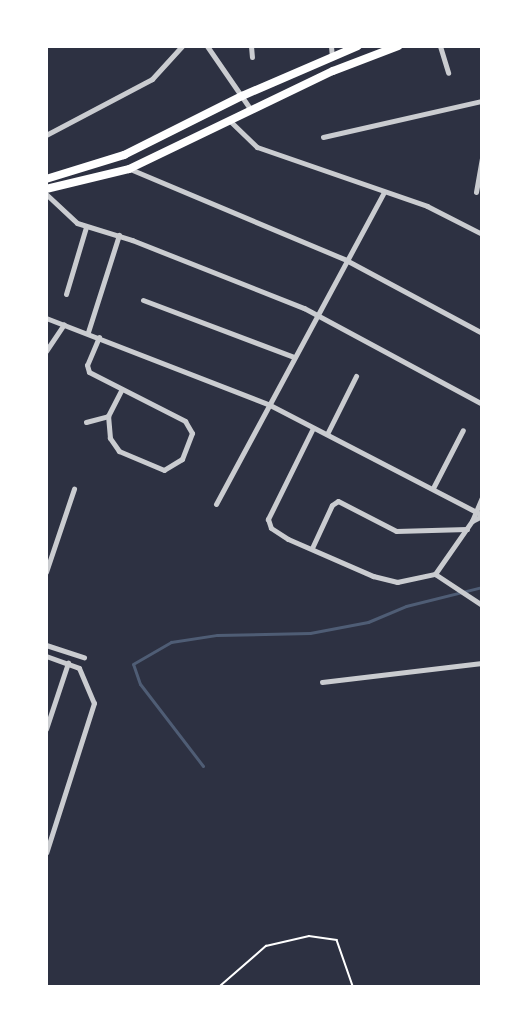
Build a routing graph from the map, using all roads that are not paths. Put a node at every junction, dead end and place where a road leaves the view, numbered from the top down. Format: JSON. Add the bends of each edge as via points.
{"nodes":[{"id":1,"x":207,"y":46,"type":"edge"},
{"id":2,"x":251,"y":46,"type":"edge"},
{"id":3,"x":331,"y":46,"type":"edge"},
{"id":4,"x":358,"y":46,"type":"edge"},
{"id":5,"x":398,"y":46,"type":"edge"},
{"id":6,"x":440,"y":46,"type":"edge"},
{"id":7,"x":179,"y":48,"type":"edge"},
{"id":8,"x":252,"y":57,"type":"dead end"},
{"id":9,"x":332,"y":57,"type":"junction"},
{"id":10,"x":448,"y":73,"type":"dead end"},
{"id":11,"x":242,"y":96,"type":"junction"},
{"id":12,"x":482,"y":101,"type":"edge"},
{"id":13,"x":251,"y":110,"type":"junction"},
{"id":14,"x":231,"y":122,"type":"junction"},
{"id":15,"x":46,"y":135,"type":"edge"},
{"id":16,"x":322,"y":137,"type":"dead end"},
{"id":17,"x":482,"y":157,"type":"edge"},
{"id":18,"x":129,"y":169,"type":"junction"},
{"id":19,"x":46,"y":179,"type":"edge"},
{"id":20,"x":46,"y":189,"type":"edge"},
{"id":21,"x":384,"y":192,"type":"junction"},
{"id":22,"x":476,"y":192,"type":"dead end"},
{"id":23,"x":46,"y":194,"type":"edge"},
{"id":24,"x":86,"y":227,"type":"junction"},
{"id":25,"x":482,"y":234,"type":"edge"},
{"id":26,"x":119,"y":235,"type":"junction"},
{"id":27,"x":346,"y":261,"type":"junction"},
{"id":28,"x":66,"y":294,"type":"dead end"},
{"id":29,"x":143,"y":300,"type":"dead end"},
{"id":30,"x":316,"y":315,"type":"junction"},
{"id":31,"x":46,"y":318,"type":"edge"},
{"id":32,"x":64,"y":324,"type":"junction"},
{"id":33,"x":88,"y":332,"type":"junction"},
{"id":34,"x":482,"y":333,"type":"edge"},
{"id":35,"x":99,"y":337,"type":"junction"},
{"id":36,"x":46,"y":351,"type":"edge"},
{"id":37,"x":294,"y":357,"type":"junction"},
{"id":38,"x":356,"y":376,"type":"dead end"},
{"id":39,"x":122,"y":389,"type":"junction"},
{"id":40,"x":268,"y":404,"type":"junction"},
{"id":41,"x":482,"y":404,"type":"edge"},
{"id":42,"x":108,"y":416,"type":"junction"},
{"id":43,"x":86,"y":422,"type":"dead end"},
{"id":44,"x":313,"y":428,"type":"junction"},
{"id":45,"x":463,"y":430,"type":"dead end"},
{"id":46,"x":327,"y":435,"type":"junction"},
{"id":47,"x":433,"y":488,"type":"junction"},
{"id":48,"x":74,"y":489,"type":"dead end"},
{"id":49,"x":482,"y":497,"type":"edge"},
{"id":50,"x":216,"y":504,"type":"dead end"},
{"id":51,"x":474,"y":510,"type":"junction"},
{"id":52,"x":482,"y":516,"type":"edge"},
{"id":53,"x":472,"y":521,"type":"junction"},
{"id":54,"x":467,"y":529,"type":"junction"},
{"id":55,"x":312,"y":548,"type":"junction"},
{"id":56,"x":46,"y":573,"type":"edge"},
{"id":57,"x":435,"y":574,"type":"junction"},
{"id":58,"x":482,"y":605,"type":"edge"},
{"id":59,"x":46,"y":645,"type":"edge"},
{"id":60,"x":46,"y":656,"type":"edge"},
{"id":61,"x":84,"y":657,"type":"dead end"},
{"id":62,"x":68,"y":663,"type":"junction"},
{"id":63,"x":482,"y":663,"type":"edge"},
{"id":64,"x":322,"y":682,"type":"dead end"},
{"id":65,"x":46,"y":729,"type":"edge"},
{"id":66,"x":46,"y":853,"type":"edge"}],
"edges":[{"from":1,"to":11,"type":"street"},
{"from":2,"to":8,"type":"street"},
{"from":3,"to":9,"type":"street"},
{"from":4,"to":9,"type":"main road"},
{"from":5,"to":13,"type":"main road","via":[[333,71]]},
{"from":6,"to":10,"type":"street"},
{"from":7,"to":15,"type":"street","via":[[152,79]]},
{"from":9,"to":11,"type":"main road"},
{"from":11,"to":13,"type":"street"},
{"from":11,"to":19,"type":"main road","via":[[124,155]]},
{"from":12,"to":16,"type":"street"},
{"from":13,"to":14,"type":"main road"},
{"from":14,"to":18,"type":"main road"},
{"from":14,"to":21,"type":"street","via":[[257,147]]},
{"from":17,"to":22,"type":"street"},
{"from":18,"to":20,"type":"main road"},
{"from":18,"to":27,"type":"street"},
{"from":21,"to":25,"type":"street","via":[[427,206]]},
{"from":21,"to":27,"type":"street"},
{"from":23,"to":24,"type":"street","via":[[69,218]]},
{"from":24,"to":26,"type":"street"},
{"from":24,"to":28,"type":"street"},
{"from":26,"to":30,"type":"street"},
{"from":26,"to":33,"type":"street"},
{"from":27,"to":30,"type":"street"},
{"from":27,"to":34,"type":"street"},
{"from":29,"to":37,"type":"street"},
{"from":30,"to":37,"type":"street"},
{"from":30,"to":41,"type":"street"},
{"from":31,"to":32,"type":"street"},
{"from":32,"to":33,"type":"street"},
{"from":32,"to":36,"type":"street"},
{"from":33,"to":35,"type":"street"},
{"from":35,"to":39,"type":"street","via":[[87,368]]},
{"from":35,"to":40,"type":"street"},
{"from":37,"to":40,"type":"street"},
{"from":38,"to":46,"type":"street"},
{"from":39,"to":42,"type":"street"},
{"from":39,"to":42,"type":"street","via":[[185,421],[192,429],[182,459],[164,470],[119,451],[110,438]]},
{"from":40,"to":44,"type":"street"},
{"from":40,"to":50,"type":"street"},
{"from":42,"to":43,"type":"street"},
{"from":44,"to":46,"type":"street"},
{"from":44,"to":55,"type":"street","via":[[268,522],[288,539]]},
{"from":45,"to":47,"type":"street"},
{"from":46,"to":47,"type":"street"},
{"from":47,"to":51,"type":"street"},
{"from":48,"to":56,"type":"street"},
{"from":49,"to":51,"type":"street"},
{"from":51,"to":52,"type":"street"},
{"from":51,"to":53,"type":"street"},
{"from":52,"to":53,"type":"street"},
{"from":53,"to":54,"type":"street"},
{"from":54,"to":55,"type":"street","via":[[396,531],[338,501],[332,505]]},
{"from":54,"to":57,"type":"street"},
{"from":55,"to":57,"type":"street","via":[[373,576],[397,582]]},
{"from":57,"to":58,"type":"street"},
{"from":59,"to":61,"type":"street"},
{"from":60,"to":62,"type":"street"},
{"from":62,"to":65,"type":"street"},
{"from":62,"to":66,"type":"street","via":[[79,668],[93,706]]},
{"from":63,"to":64,"type":"street"}]}
